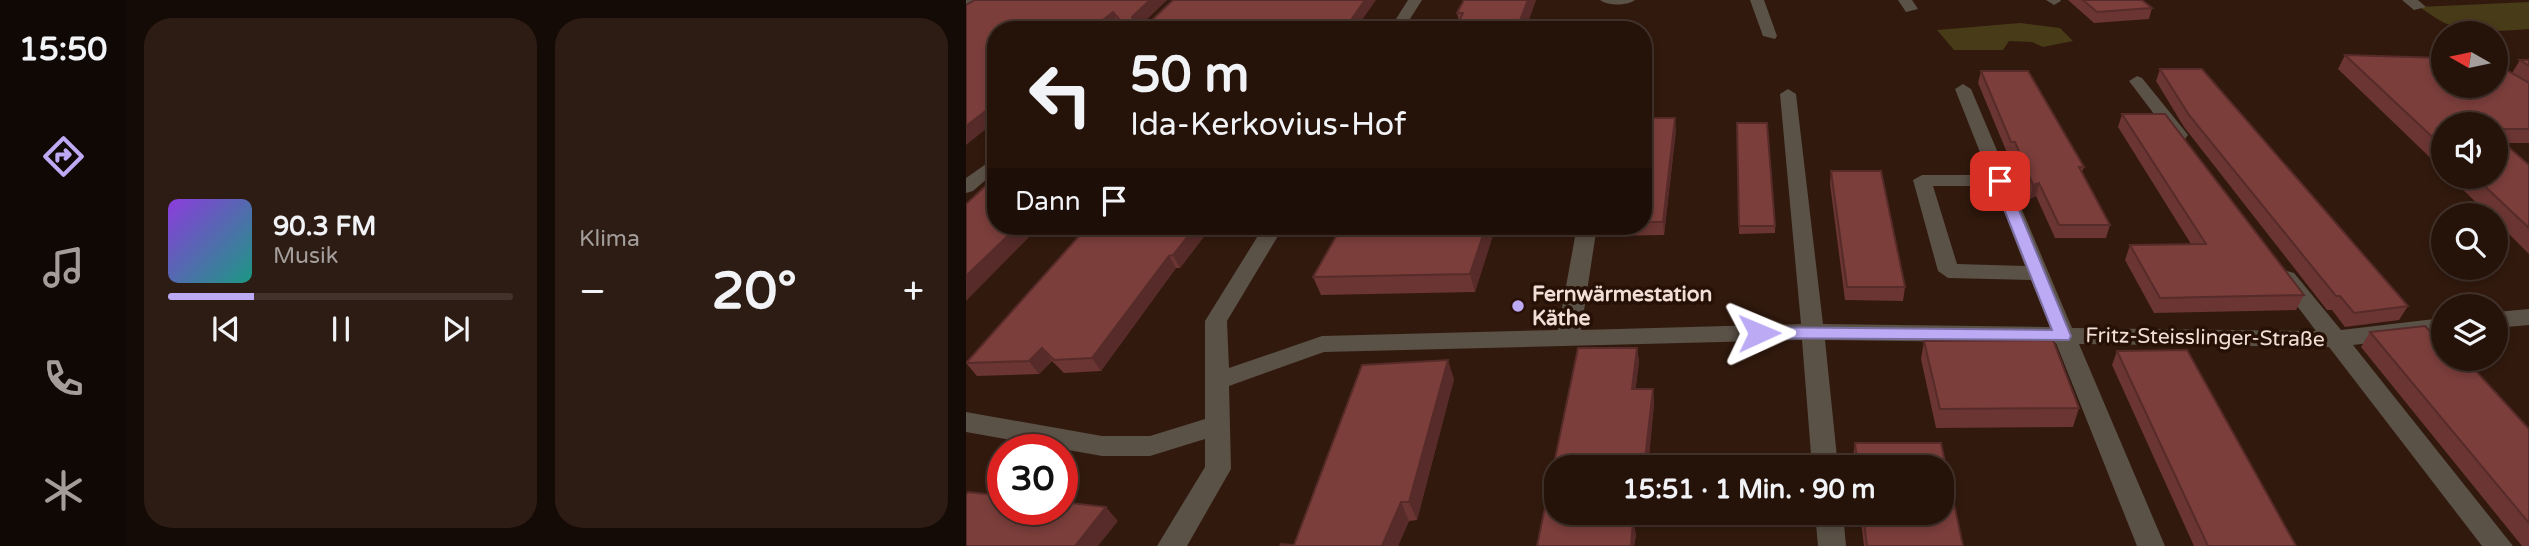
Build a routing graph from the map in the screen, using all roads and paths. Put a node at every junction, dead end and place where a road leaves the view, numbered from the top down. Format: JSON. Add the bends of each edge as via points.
{"nodes":[{"id":1,"x":971,"y":0,"type":"edge"},
{"id":2,"x":1415,"y":0,"type":"edge"},
{"id":3,"x":1607,"y":0,"type":"edge"},
{"id":4,"x":1628,"y":0,"type":"edge"},
{"id":5,"x":1757,"y":0,"type":"edge"},
{"id":6,"x":966,"y":3,"type":"edge"},
{"id":7,"x":1402,"y":21,"type":"edge"},
{"id":8,"x":1770,"y":36,"type":"dead end"},
{"id":9,"x":2137,"y":81,"type":"dead end"},
{"id":10,"x":1962,"y":89,"type":"dead end"},
{"id":11,"x":1788,"y":94,"type":"dead end"},
{"id":12,"x":2186,"y":146,"type":"edge"},
{"id":13,"x":987,"y":170,"type":"edge"},
{"id":14,"x":2000,"y":181,"type":"junction"},
{"id":15,"x":966,"y":187,"type":"edge"},
{"id":16,"x":1268,"y":235,"type":"edge"},
{"id":17,"x":1585,"y":235,"type":"edge"},
{"id":18,"x":2276,"y":264,"type":"edge"},
{"id":19,"x":2037,"y":272,"type":"junction"},
{"id":20,"x":2529,"y":317,"type":"edge"},
{"id":21,"x":2508,"y":319,"type":"edge"},
{"id":22,"x":2431,"y":327,"type":"edge"},
{"id":23,"x":1814,"y":332,"type":"junction"},
{"id":24,"x":2063,"y":336,"type":"junction"},
{"id":25,"x":1568,"y":337,"type":"junction"},
{"id":26,"x":2334,"y":339,"type":"junction"},
{"id":27,"x":1217,"y":382,"type":"junction"},
{"id":28,"x":966,"y":422,"type":"edge"},
{"id":29,"x":1217,"y":425,"type":"junction"},
{"id":30,"x":1824,"y":455,"type":"edge"},
{"id":31,"x":1830,"y":525,"type":"edge"},
{"id":32,"x":1171,"y":546,"type":"edge"},
{"id":33,"x":1832,"y":546,"type":"edge"},
{"id":34,"x":2151,"y":546,"type":"edge"},
{"id":35,"x":2499,"y":546,"type":"edge"}],
"edges":[{"from":1,"to":6,"type":"street"},
{"from":2,"to":7,"type":"street"},
{"from":3,"to":4,"type":"street"},
{"from":5,"to":8,"type":"street"},
{"from":9,"to":12,"type":"street"},
{"from":10,"to":14,"type":"street"},
{"from":11,"to":23,"type":"street"},
{"from":13,"to":15,"type":"street"},
{"from":14,"to":19,"type":"street"},
{"from":14,"to":19,"type":"street","via":[[1922,180],[1948,271]]},
{"from":16,"to":27,"type":"street","via":[[1216,321]]},
{"from":17,"to":25,"type":"street"},
{"from":18,"to":26,"type":"street"},
{"from":19,"to":24,"type":"street"},
{"from":20,"to":21,"type":"street"},
{"from":22,"to":26,"type":"street","name":"Fritz-Steisslinger-Straße"},
{"from":23,"to":24,"type":"street","name":"Fritz-Steisslinger-Straße"},
{"from":23,"to":25,"type":"street","name":"Fritz-Steisslinger-Straße"},
{"from":23,"to":30,"type":"street"},
{"from":24,"to":26,"type":"street","name":"Fritz-Steisslinger-Straße"},
{"from":24,"to":34,"type":"street"},
{"from":25,"to":27,"type":"street","name":"Fritz-Steisslinger-Straße","via":[[1322,344]]},
{"from":26,"to":35,"type":"street"},
{"from":27,"to":29,"type":"street"},
{"from":28,"to":29,"type":"street","via":[[1102,446],[1150,446]]},
{"from":29,"to":32,"type":"street","via":[[1218,468]]},
{"from":31,"to":33,"type":"street"}]}
